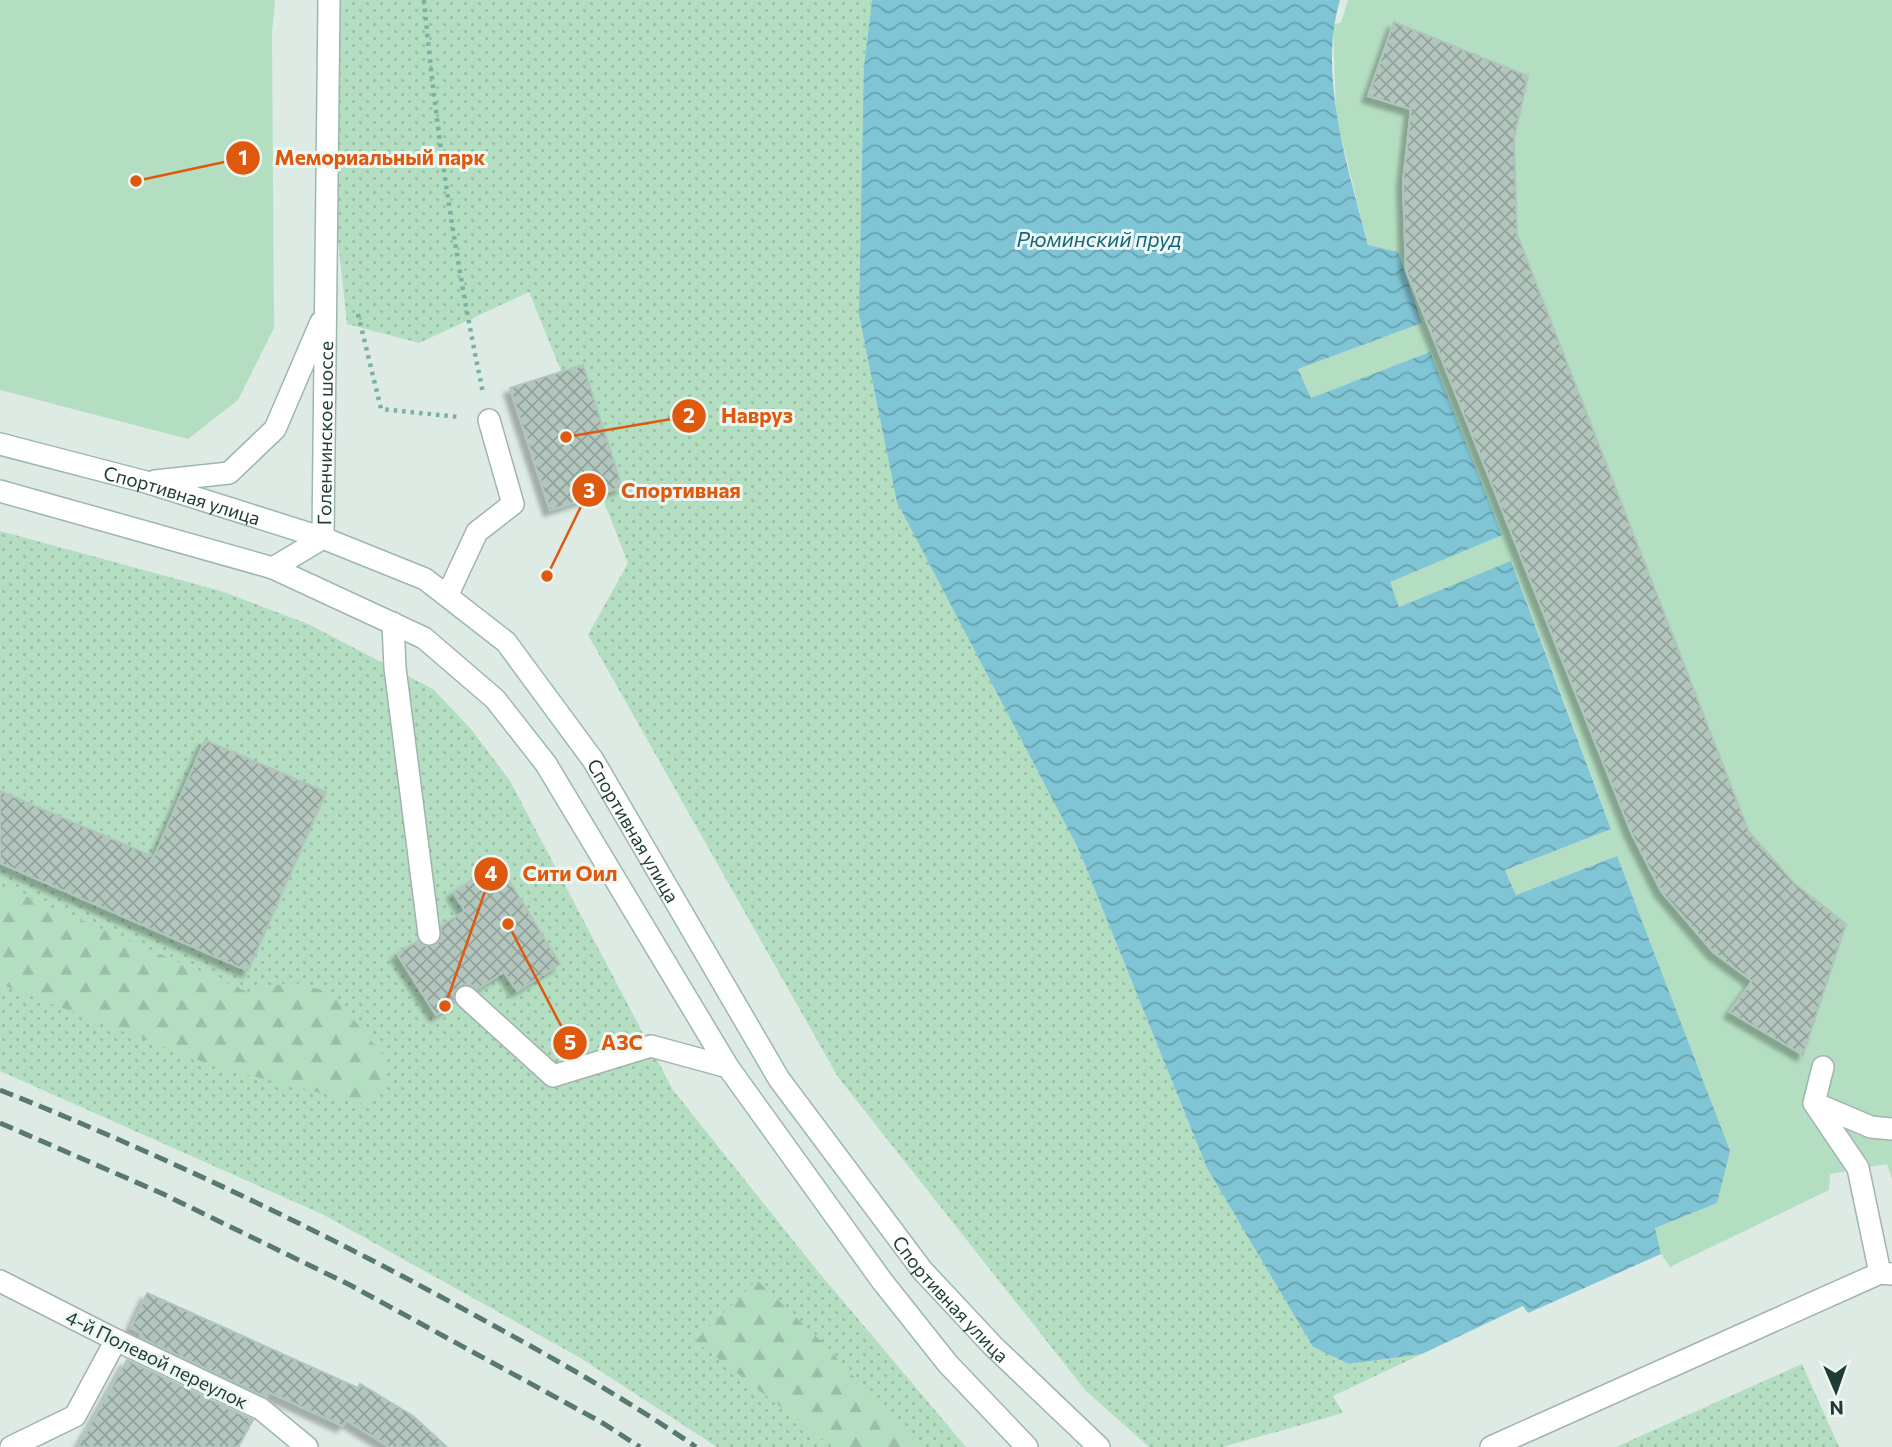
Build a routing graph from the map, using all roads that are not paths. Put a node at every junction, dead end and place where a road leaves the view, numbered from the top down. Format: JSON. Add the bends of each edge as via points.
{"nodes":[{"id":1,"x":329,"y":0,"type":"edge"},
{"id":2,"x":326,"y":311,"type":"junction"},
{"id":3,"x":489,"y":421,"type":"road end"},
{"id":4,"x":0,"y":444,"type":"edge"},
{"id":5,"x":146,"y":482,"type":"junction"},
{"id":6,"x":0,"y":491,"type":"edge"},
{"id":7,"x":323,"y":538,"type":"junction"},
{"id":8,"x":274,"y":568,"type":"junction"},
{"id":9,"x":448,"y":594,"type":"junction"},
{"id":10,"x":393,"y":623,"type":"junction"},
{"id":11,"x":429,"y":934,"type":"dead end"},
{"id":12,"x":466,"y":997,"type":"dead end"},
{"id":13,"x":1823,"y":1067,"type":"dead end"},
{"id":14,"x":728,"y":1068,"type":"junction"},
{"id":15,"x":1814,"y":1103,"type":"junction"},
{"id":16,"x":1892,"y":1129,"type":"edge"},
{"id":17,"x":1886,"y":1273,"type":"edge"},
{"id":18,"x":0,"y":1282,"type":"edge"},
{"id":19,"x":116,"y":1340,"type":"junction"},
{"id":20,"x":11,"y":1447,"type":"edge"},
{"id":21,"x":307,"y":1447,"type":"edge"},
{"id":22,"x":1027,"y":1447,"type":"edge"},
{"id":23,"x":1099,"y":1447,"type":"edge"},
{"id":24,"x":1491,"y":1447,"type":"edge"}],
"edges":[{"from":1,"to":2,"type":"main road","name":"Голенчинское шоссе"},
{"from":2,"to":5,"type":"main road","name":"Голенчинское шоссе","via":[[275,429],[266,438],[229,473]]},
{"from":2,"to":7,"type":"main road","name":"Голенчинское шоссе"},
{"from":3,"to":9,"type":"main road","via":[[513,504],[477,532]]},
{"from":4,"to":5,"type":"main road","name":"Спортивная улица"},
{"from":5,"to":7,"type":"main road","name":"Спортивная улица"},
{"from":6,"to":8,"type":"main road","name":"Спортивная улица"},
{"from":7,"to":8,"type":"main road","name":"Голенчинское шоссе"},
{"from":7,"to":9,"type":"main road","name":"Спортивная улица","via":[[425,579]]},
{"from":8,"to":10,"type":"main road","name":"Спортивная улица"},
{"from":9,"to":23,"type":"main road","name":"Спортивная улица","via":[[506,642],[593,760],[779,1079],[922,1270],[993,1346]]},
{"from":10,"to":11,"type":"main road"},
{"from":10,"to":14,"type":"main road","name":"Спортивная улица","via":[[424,638],[495,699],[546,764]]},
{"from":12,"to":14,"type":"main road","via":[[553,1076],[651,1046]]},
{"from":13,"to":15,"type":"main road"},
{"from":14,"to":22,"type":"main road","name":"Спортивная улица","via":[[882,1281],[948,1364]]},
{"from":15,"to":16,"type":"main road","via":[[1871,1127]]},
{"from":15,"to":17,"type":"main road","via":[[1858,1168]]},
{"from":17,"to":24,"type":"main road"},
{"from":18,"to":19,"type":"main road","name":"4-й Полевой переулок"},
{"from":19,"to":20,"type":"main road","via":[[75,1416]]},
{"from":19,"to":21,"type":"main road","name":"4-й Полевой переулок","via":[[261,1409]]}]}
